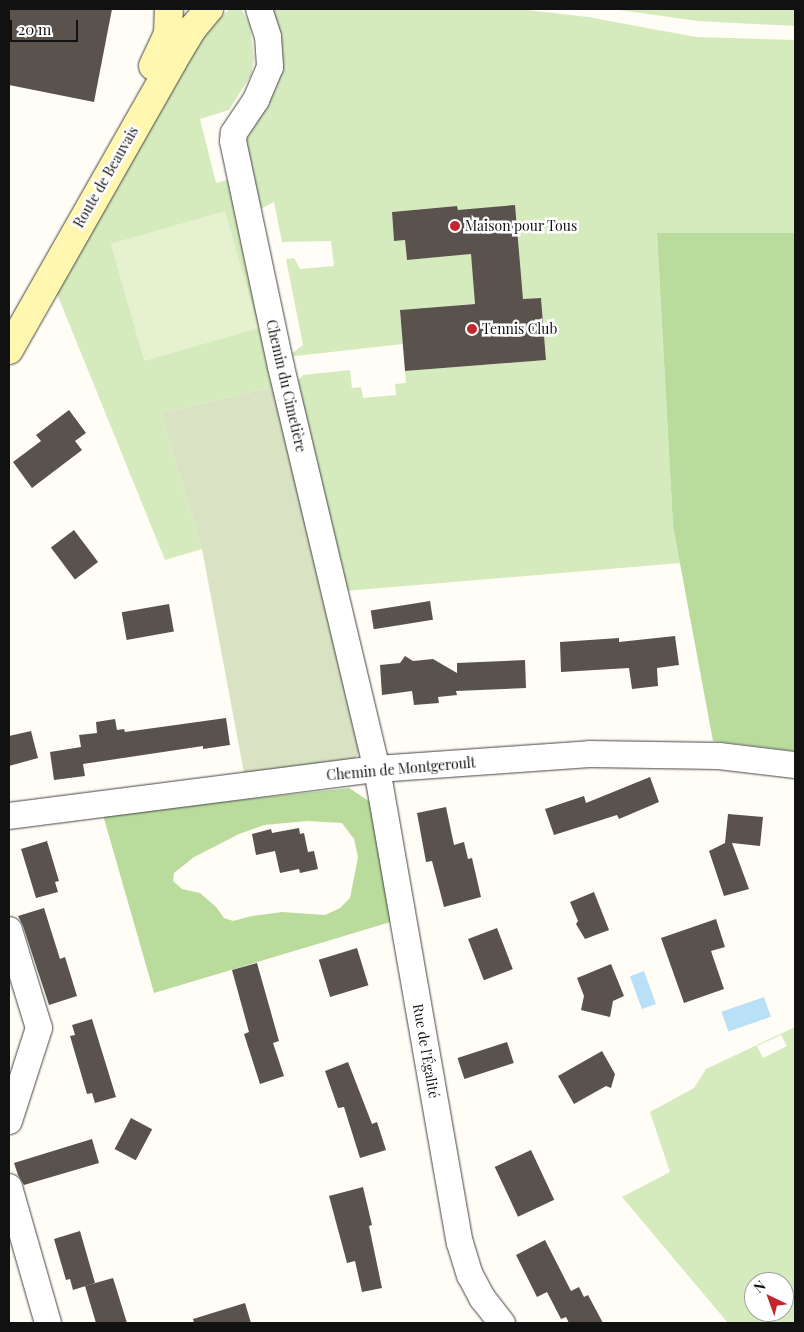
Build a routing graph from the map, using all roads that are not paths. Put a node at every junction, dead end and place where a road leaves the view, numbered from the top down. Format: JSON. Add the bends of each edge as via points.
{"nodes":[{"id":1,"x":169,"y":9,"type":"edge"},
{"id":2,"x":193,"y":9,"type":"edge"},
{"id":3,"x":206,"y":9,"type":"edge"},
{"id":4,"x":209,"y":9,"type":"edge"},
{"id":5,"x":259,"y":9,"type":"edge"},
{"id":6,"x":9,"y":322,"type":"edge"},
{"id":7,"x":9,"y":350,"type":"edge"},
{"id":8,"x":795,"y":765,"type":"edge"},
{"id":9,"x":377,"y":769,"type":"junction"},
{"id":10,"x":9,"y":816,"type":"edge"},
{"id":11,"x":9,"y":930,"type":"edge"},
{"id":12,"x":12,"y":1105,"type":"edge"},
{"id":13,"x":9,"y":1187,"type":"edge"},
{"id":14,"x":48,"y":1323,"type":"edge"},
{"id":15,"x":502,"y":1323,"type":"edge"}],
"edges":[{"from":1,"to":6,"type":"main road","name":"Route de Beauvais","via":[[168,34],[155,63]]},
{"from":2,"to":3,"type":"main road"},
{"from":4,"to":7,"type":"main road","name":"Route de Beauvais","via":[[192,28]]},
{"from":5,"to":9,"type":"street","name":"Chemin du Cimetière","via":[[268,37],[270,67],[256,100],[234,133],[233,142],[281,367]]},
{"from":8,"to":9,"type":"street","name":"Chemin de Montgeroult","via":[[710,755],[598,754]]},
{"from":9,"to":10,"type":"street","name":"Chemin de Montgeroult"},
{"from":9,"to":15,"type":"street","name":"Rue de l'Égalité","via":[[464,1259],[483,1298]]},
{"from":11,"to":12,"type":"street","via":[[38,1028]]},
{"from":13,"to":14,"type":"street"}]}
